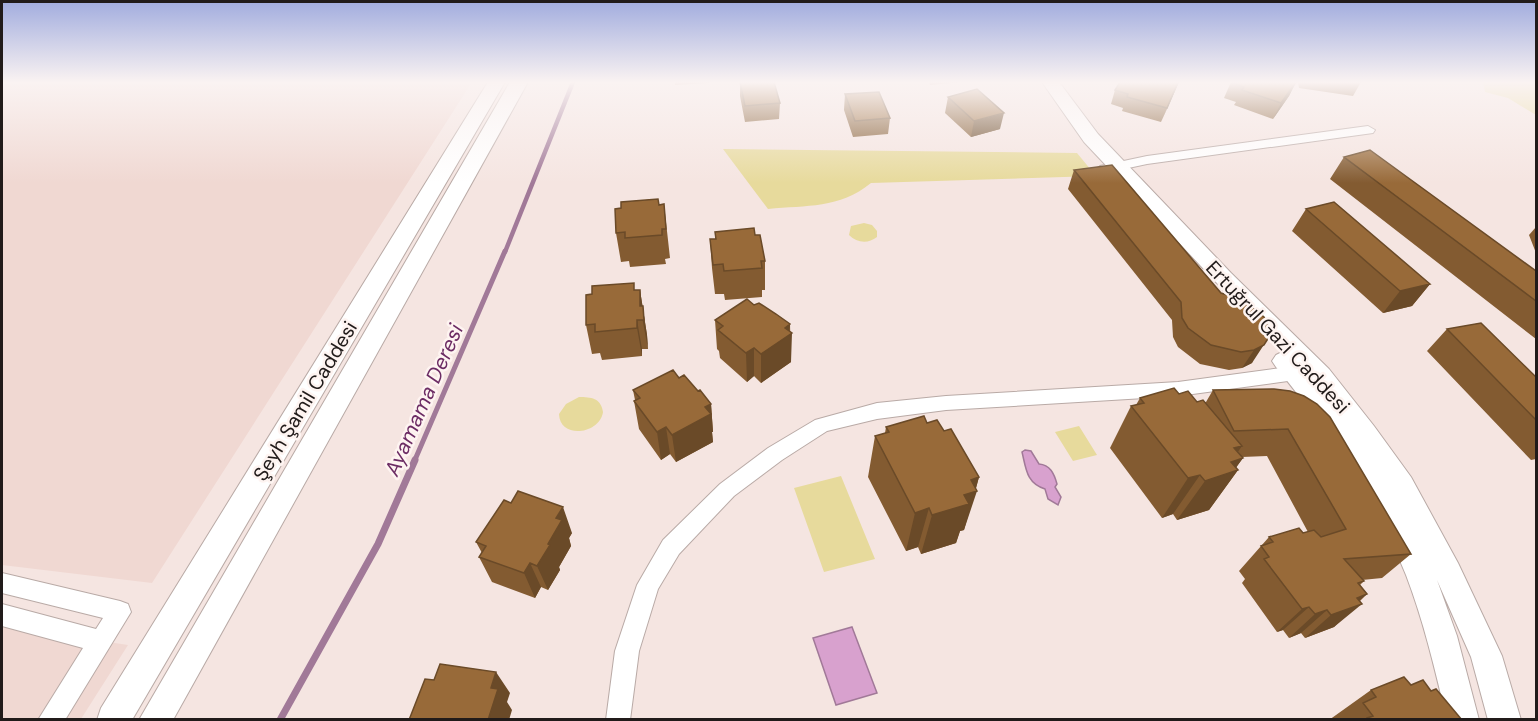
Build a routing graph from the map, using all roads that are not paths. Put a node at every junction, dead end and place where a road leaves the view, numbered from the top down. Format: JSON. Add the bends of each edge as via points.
{"nodes":[{"id":1,"x":477,"y":116,"type":"edge"},
{"id":2,"x":500,"y":116,"type":"edge"},
{"id":3,"x":1060,"y":116,"type":"edge"},
{"id":4,"x":1074,"y":116,"type":"edge"},
{"id":5,"x":1368,"y":130,"type":"dead end"},
{"id":6,"x":1111,"y":167,"type":"junction"},
{"id":7,"x":1295,"y":373,"type":"junction"},
{"id":8,"x":2,"y":583,"type":"edge"},
{"id":9,"x":2,"y":615,"type":"edge"},
{"id":10,"x":100,"y":641,"type":"junction"},
{"id":11,"x":50,"y":720,"type":"edge"},
{"id":12,"x":113,"y":720,"type":"edge"},
{"id":13,"x":155,"y":720,"type":"edge"},
{"id":14,"x":618,"y":720,"type":"edge"},
{"id":15,"x":1463,"y":720,"type":"edge"},
{"id":16,"x":1505,"y":720,"type":"edge"}],
"edges":[{"from":1,"to":12,"type":"main road","name":"Şeyh Şamil Caddesi"},
{"from":2,"to":13,"type":"main road","name":"Şeyh Şamil Caddesi"},
{"from":3,"to":6,"type":"main road","name":"Ertuğrul Gazi Caddesi","via":[[1076,138]]},
{"from":4,"to":6,"type":"main road","name":"Ertuğrul Gazi Caddesi"},
{"from":5,"to":6,"type":"street"},
{"from":6,"to":7,"type":"main road","name":"Ertuğrul Gazi Caddesi"},
{"from":6,"to":16,"type":"main road","name":"Ertuğrul Gazi Caddesi","via":[[1320,376],[1395,477],[1448,572],[1486,656]]},
{"from":7,"to":14,"type":"street","via":[[1178,389],[934,404],[877,411],[822,425],[727,490],[671,547],[648,585],[627,651]]},
{"from":7,"to":15,"type":"main road","name":"Ertuğrul Gazi Caddesi","via":[[1319,400],[1357,456],[1403,535],[1433,609]]},
{"from":8,"to":10,"type":"street","via":[[120,612]]},
{"from":9,"to":10,"type":"street"},
{"from":10,"to":11,"type":"street"}]}
